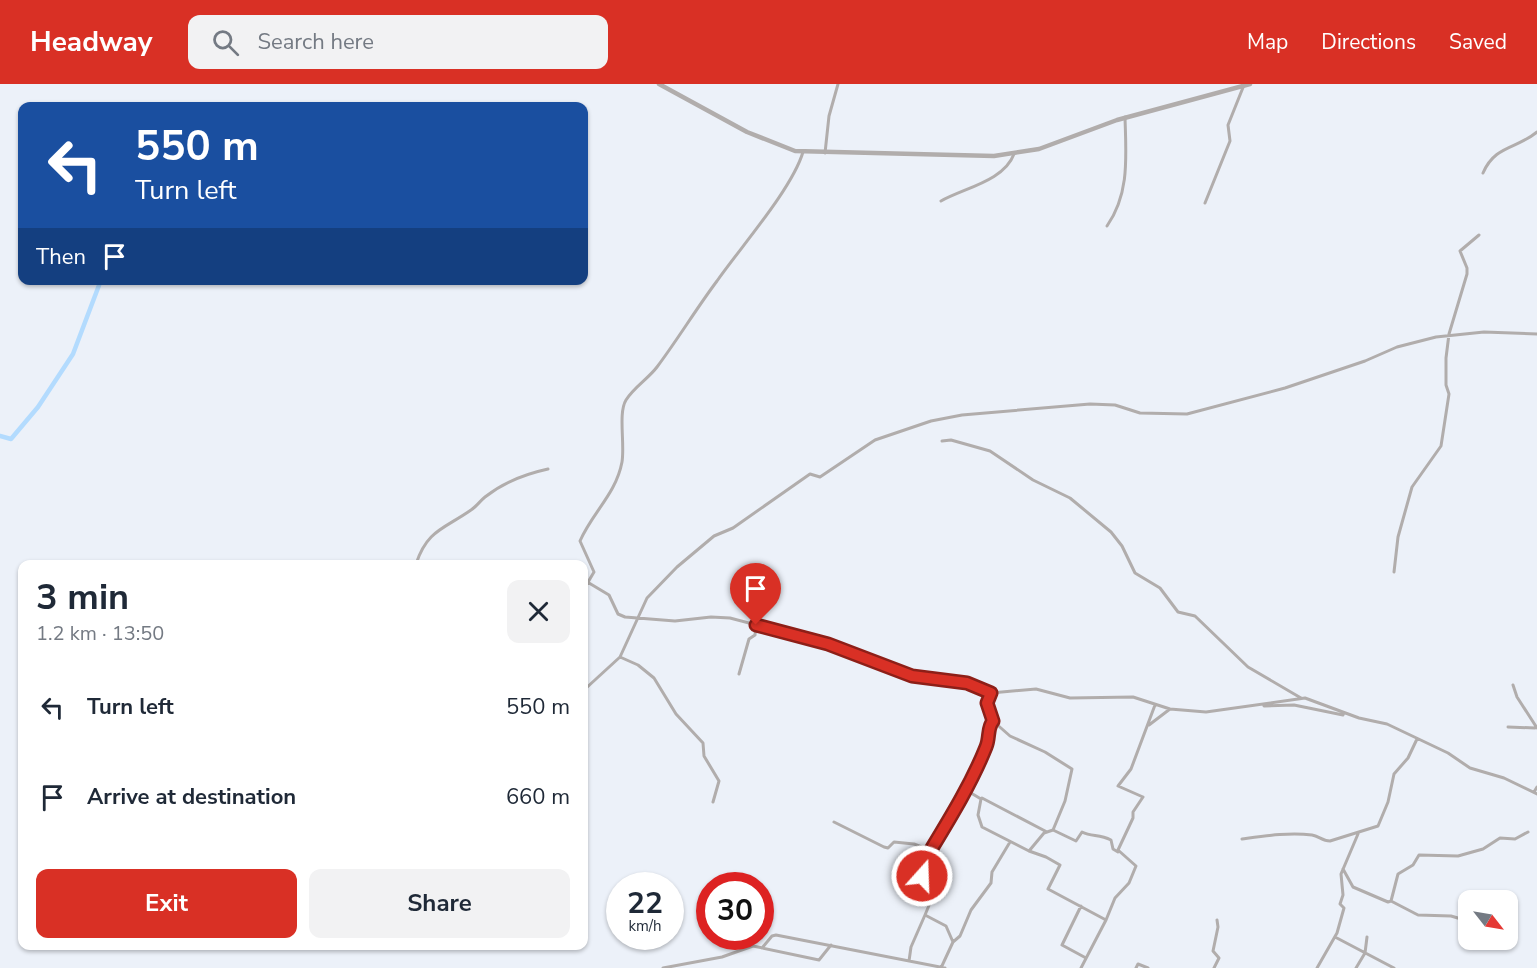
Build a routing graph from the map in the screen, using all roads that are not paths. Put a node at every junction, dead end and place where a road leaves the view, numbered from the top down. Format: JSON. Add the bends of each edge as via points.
{"nodes":[{"id":1,"x":659,"y":84,"type":"edge"},
{"id":2,"x":838,"y":84,"type":"edge"},
{"id":3,"x":1247,"y":85,"type":"edge"},
{"id":4,"x":1125,"y":117,"type":"junction"},
{"id":5,"x":1537,"y":132,"type":"edge"},
{"id":6,"x":803,"y":152,"type":"junction"},
{"id":7,"x":825,"y":154,"type":"junction"},
{"id":8,"x":1014,"y":154,"type":"junction"},
{"id":9,"x":1483,"y":173,"type":"dead end"},
{"id":10,"x":941,"y":201,"type":"dead end"},
{"id":11,"x":1205,"y":203,"type":"dead end"},
{"id":12,"x":1107,"y":226,"type":"dead end"},
{"id":13,"x":1479,"y":235,"type":"dead end"},
{"id":14,"x":1449,"y":334,"type":"junction"},
{"id":15,"x":1537,"y":334,"type":"edge"},
{"id":16,"x":942,"y":441,"type":"dead end"},
{"id":17,"x":549,"y":469,"type":"dead end"},
{"id":18,"x":418,"y":560,"type":"edge"},
{"id":19,"x":1394,"y":572,"type":"dead end"},
{"id":20,"x":588,"y":582,"type":"joint"},
{"id":21,"x":639,"y":617,"type":"junction"},
{"id":22,"x":756,"y":625,"type":"junction"},
{"id":23,"x":620,"y":657,"type":"junction"},
{"id":24,"x":739,"y":674,"type":"dead end"},
{"id":25,"x":1513,"y":685,"type":"dead end"},
{"id":26,"x":588,"y":686,"type":"edge"},
{"id":27,"x":991,"y":693,"type":"junction"},
{"id":28,"x":1301,"y":698,"type":"junction"},
{"id":29,"x":1155,"y":705,"type":"junction"},
{"id":30,"x":1253,"y":706,"type":"junction"},
{"id":31,"x":1170,"y":709,"type":"junction"},
{"id":32,"x":1354,"y":716,"type":"junction"},
{"id":33,"x":993,"y":721,"type":"junction"},
{"id":34,"x":1148,"y":726,"type":"junction"},
{"id":35,"x":1508,"y":727,"type":"dead end"},
{"id":36,"x":1537,"y":728,"type":"edge"},
{"id":37,"x":1417,"y":739,"type":"junction"},
{"id":38,"x":1537,"y":787,"type":"edge"},
{"id":39,"x":966,"y":790,"type":"junction"},
{"id":40,"x":1536,"y":793,"type":"edge"},
{"id":41,"x":980,"y":797,"type":"junction"},
{"id":42,"x":713,"y":802,"type":"dead end"},
{"id":43,"x":834,"y":822,"type":"dead end"},
{"id":44,"x":1053,"y":830,"type":"junction"},
{"id":45,"x":1047,"y":832,"type":"junction"},
{"id":46,"x":1528,"y":832,"type":"dead end"},
{"id":47,"x":1358,"y":834,"type":"junction"},
{"id":48,"x":1242,"y":839,"type":"dead end"},
{"id":49,"x":1011,"y":842,"type":"junction"},
{"id":50,"x":932,"y":851,"type":"junction"},
{"id":51,"x":1029,"y":851,"type":"junction"},
{"id":52,"x":1118,"y":852,"type":"junction"},
{"id":53,"x":1343,"y":869,"type":"junction"},
{"id":54,"x":1391,"y":901,"type":"junction"},
{"id":55,"x":1080,"y":906,"type":"junction"},
{"id":56,"x":925,"y":915,"type":"junction"},
{"id":57,"x":1458,"y":918,"type":"edge"},
{"id":58,"x":1106,"y":920,"type":"junction"},
{"id":59,"x":1217,"y":920,"type":"dead end"},
{"id":60,"x":774,"y":935,"type":"edge"},
{"id":61,"x":1335,"y":937,"type":"junction"},
{"id":62,"x":1367,"y":937,"type":"dead end"},
{"id":63,"x":953,"y":942,"type":"junction"},
{"id":64,"x":831,"y":945,"type":"junction"},
{"id":65,"x":740,"y":950,"type":"edge"},
{"id":66,"x":769,"y":950,"type":"edge"},
{"id":67,"x":1365,"y":953,"type":"junction"},
{"id":68,"x":1086,"y":958,"type":"junction"},
{"id":69,"x":909,"y":961,"type":"junction"},
{"id":70,"x":942,"y":967,"type":"edge"},
{"id":71,"x":663,"y":968,"type":"edge"},
{"id":72,"x":1081,"y":968,"type":"edge"},
{"id":73,"x":1136,"y":968,"type":"edge"},
{"id":74,"x":1148,"y":968,"type":"edge"},
{"id":75,"x":1214,"y":968,"type":"edge"},
{"id":76,"x":1317,"y":968,"type":"edge"},
{"id":77,"x":1356,"y":968,"type":"edge"},
{"id":78,"x":1394,"y":968,"type":"edge"}],
"edges":[{"from":1,"to":6,"type":"street","via":[[747,132]]},
{"from":2,"to":7,"type":"street","via":[[829,116]]},
{"from":3,"to":4,"type":"street"},
{"from":3,"to":11,"type":"street","via":[[1228,126],[1230,141]]},
{"from":4,"to":8,"type":"street","via":[[1039,149]]},
{"from":4,"to":12,"type":"street","via":[[1124,194]]},
{"from":5,"to":9,"type":"street","via":[[1489,159]]},
{"from":6,"to":7,"type":"street"},
{"from":6,"to":20,"type":"street","via":[[781,192],[659,366],[621,408],[624,443],[616,487],[589,521],[580,541],[594,572]]},
{"from":7,"to":8,"type":"street"},
{"from":8,"to":10,"type":"street","via":[[999,174]]},
{"from":13,"to":14,"type":"street","via":[[1460,251],[1467,274]]},
{"from":14,"to":15,"type":"street"},
{"from":14,"to":19,"type":"street","via":[[1449,394],[1441,446],[1412,487],[1398,537]]},
{"from":14,"to":21,"type":"street","via":[[1397,347],[1341,370],[1205,411],[1140,413],[1114,405],[1090,404],[962,415],[891,433],[874,440],[820,477],[810,474],[733,528],[714,536],[655,589]]},
{"from":16,"to":28,"type":"street","via":[[990,451],[1070,498],[1111,532],[1135,573],[1160,588],[1178,612],[1195,616],[1248,667]]},
{"from":17,"to":18,"type":"street","via":[[509,481],[484,497],[472,510],[426,540]]},
{"from":20,"to":21,"type":"street","via":[[609,595],[618,614]]},
{"from":21,"to":22,"type":"street","via":[[675,621],[730,618]]},
{"from":21,"to":23,"type":"street"},
{"from":22,"to":24,"type":"street"},
{"from":22,"to":27,"type":"street","via":[[836,647],[912,676],[967,683]]},
{"from":23,"to":26,"type":"street"},
{"from":23,"to":42,"type":"street","via":[[654,678],[676,714],[703,742],[704,756],[719,781]]},
{"from":25,"to":36,"type":"street"},
{"from":27,"to":29,"type":"street","via":[[1036,689],[1070,698],[1133,697]]},
{"from":27,"to":33,"type":"street","via":[[987,703]]},
{"from":28,"to":30,"type":"street"},
{"from":28,"to":32,"type":"street"},
{"from":29,"to":31,"type":"street"},
{"from":29,"to":34,"type":"street"},
{"from":30,"to":31,"type":"street","via":[[1220,712]]},
{"from":30,"to":32,"type":"street","via":[[1294,705]]},
{"from":31,"to":34,"type":"street"},
{"from":32,"to":37,"type":"street","via":[[1387,724]]},
{"from":33,"to":39,"type":"street","via":[[988,728],[986,748]]},
{"from":33,"to":44,"type":"street","via":[[1010,736],[1072,769]]},
{"from":34,"to":52,"type":"street","via":[[1131,768],[1118,786],[1143,797]]},
{"from":35,"to":36,"type":"street"},
{"from":37,"to":40,"type":"street","via":[[1470,768]]},
{"from":37,"to":47,"type":"street","via":[[1394,774],[1382,821]]},
{"from":38,"to":40,"type":"street"},
{"from":39,"to":41,"type":"street"},
{"from":39,"to":50,"type":"street"},
{"from":41,"to":45,"type":"street"},
{"from":41,"to":49,"type":"street","via":[[979,824]]},
{"from":43,"to":50,"type":"street","via":[[884,847],[909,842]]},
{"from":44,"to":45,"type":"street"},
{"from":44,"to":52,"type":"street","via":[[1076,841],[1082,832],[1097,833],[1111,840]]},
{"from":45,"to":51,"type":"street"},
{"from":46,"to":54,"type":"street","via":[[1515,839],[1500,838],[1483,849],[1458,856],[1419,855],[1413,865],[1398,874]]},
{"from":47,"to":48,"type":"street","via":[[1330,841],[1302,834]]},
{"from":47,"to":53,"type":"street"},
{"from":49,"to":51,"type":"street"},
{"from":49,"to":63,"type":"street","via":[[992,872],[991,883]]},
{"from":50,"to":56,"type":"street","via":[[922,876],[923,882],[935,891]]},
{"from":51,"to":55,"type":"street","via":[[1059,864],[1048,889]]},
{"from":52,"to":58,"type":"street","via":[[1137,866],[1129,883],[1115,898]]},
{"from":53,"to":54,"type":"street","via":[[1353,887]]},
{"from":53,"to":61,"type":"street","via":[[1340,904],[1344,908]]},
{"from":54,"to":57,"type":"street","via":[[1422,916]]},
{"from":55,"to":58,"type":"street"},
{"from":55,"to":68,"type":"street","via":[[1062,945]]},
{"from":56,"to":63,"type":"street","via":[[946,926]]},
{"from":56,"to":69,"type":"street","via":[[910,947]]},
{"from":58,"to":68,"type":"street"},
{"from":59,"to":75,"type":"street","via":[[1214,951],[1219,958]]},
{"from":60,"to":64,"type":"street"},
{"from":61,"to":67,"type":"street"},
{"from":61,"to":76,"type":"street"},
{"from":62,"to":67,"type":"street"},
{"from":63,"to":70,"type":"street"},
{"from":64,"to":66,"type":"street","via":[[819,960]]},
{"from":64,"to":69,"type":"street"},
{"from":65,"to":71,"type":"street"},
{"from":67,"to":77,"type":"street"},
{"from":67,"to":78,"type":"street"},
{"from":68,"to":72,"type":"street"},
{"from":69,"to":70,"type":"street"},
{"from":73,"to":74,"type":"street","via":[[1138,964]]}]}
